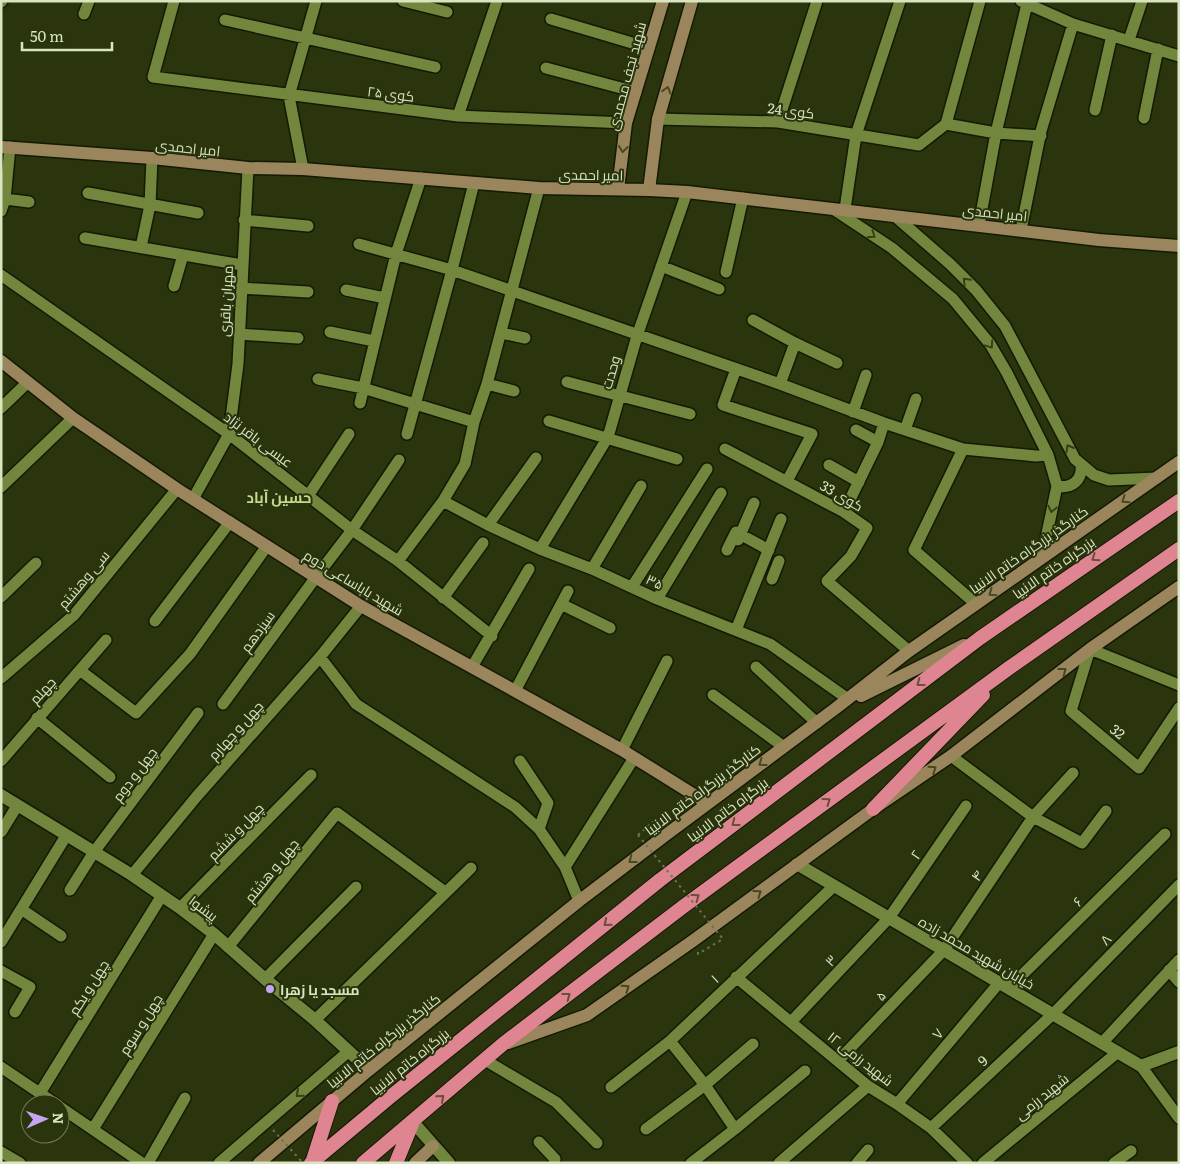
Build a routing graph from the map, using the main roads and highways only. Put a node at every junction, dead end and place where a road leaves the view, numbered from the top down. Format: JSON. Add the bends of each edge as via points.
{"nodes":[{"id":1,"x":692,"y":1,"type":"edge"},
{"id":2,"x":659,"y":2,"type":"edge"},
{"id":3,"x":5,"y":147,"type":"edge"},
{"id":4,"x":618,"y":189,"type":"junction"},
{"id":5,"x":650,"y":190,"type":"junction"},
{"id":6,"x":1179,"y":246,"type":"edge"},
{"id":7,"x":1,"y":361,"type":"edge"},
{"id":8,"x":1179,"y":462,"type":"edge"},
{"id":9,"x":1179,"y":501,"type":"edge"},
{"id":10,"x":1179,"y":549,"type":"edge"},
{"id":11,"x":1179,"y":587,"type":"edge"},
{"id":12,"x":980,"y":638,"type":"junction"},
{"id":13,"x":1009,"y":668,"type":"junction"},
{"id":14,"x":836,"y":708,"type":"junction"},
{"id":15,"x":707,"y":803,"type":"junction"},
{"id":16,"x":873,"y":809,"type":"junction"},
{"id":17,"x":503,"y":1044,"type":"junction"},
{"id":18,"x":332,"y":1101,"type":"junction"},
{"id":19,"x":413,"y":1122,"type":"junction"},
{"id":20,"x":433,"y":1146,"type":"road end"},
{"id":21,"x":309,"y":1162,"type":"edge"},
{"id":22,"x":259,"y":1163,"type":"edge"},
{"id":23,"x":363,"y":1163,"type":"edge"},
{"id":24,"x":396,"y":1163,"type":"edge"},
{"id":25,"x":415,"y":1163,"type":"edge"}],
"edges":[{"from":5,"to":1,"type":"main road","one_way":true,"via":[[658,119]]},
{"from":2,"to":4,"type":"main road","name":"شهید نجف محمدی","one_way":true,"via":[[626,123]]},
{"from":3,"to":4,"type":"main road","name":"امیر احمدی","via":[[539,188]]},
{"from":4,"to":5,"type":"main road","name":"امیر احمدی"},
{"from":5,"to":6,"type":"main road","name":"امیر احمدی"},
{"from":7,"to":15,"type":"main road","name":"شهید باباساعی دوم","via":[[73,418],[176,489],[362,606],[622,750]]},
{"from":8,"to":14,"type":"main road","name":"کنارگذر بزرگراه خاتم الانبیا","one_way":true,"via":[[909,652]]},
{"from":9,"to":12,"type":"highway","name":"بزرگراه خاتم الانبیا","one_way":true},
{"from":10,"to":13,"type":"highway"},
{"from":16,"to":11,"type":"main road","one_way":true,"via":[[951,756]]},
{"from":12,"to":14,"type":"main road"},
{"from":12,"to":21,"type":"highway","name":"بزرگراه خاتم الانبیا","one_way":true,"via":[[660,880]]},
{"from":13,"to":16,"type":"highway"},
{"from":17,"to":13,"type":"highway","one_way":true,"via":[[684,906]]},
{"from":14,"to":15,"type":"main road","name":"کنارگذر بزرگراه خاتم الانبیا","one_way":true},
{"from":15,"to":18,"type":"main road","name":"کنارگذر بزرگراه خاتم الانبیا","one_way":true,"via":[[579,901]]},
{"from":17,"to":16,"type":"main road","one_way":true,"via":[[587,1015]]},
{"from":19,"to":17,"type":"highway","one_way":true},
{"from":18,"to":21,"type":"highway"},
{"from":18,"to":22,"type":"main road","name":"کنارگذر بزرگراه خاتم الانبیا"},
{"from":19,"to":23,"type":"highway"},
{"from":19,"to":24,"type":"highway"},
{"from":20,"to":25,"type":"main road"}]}
